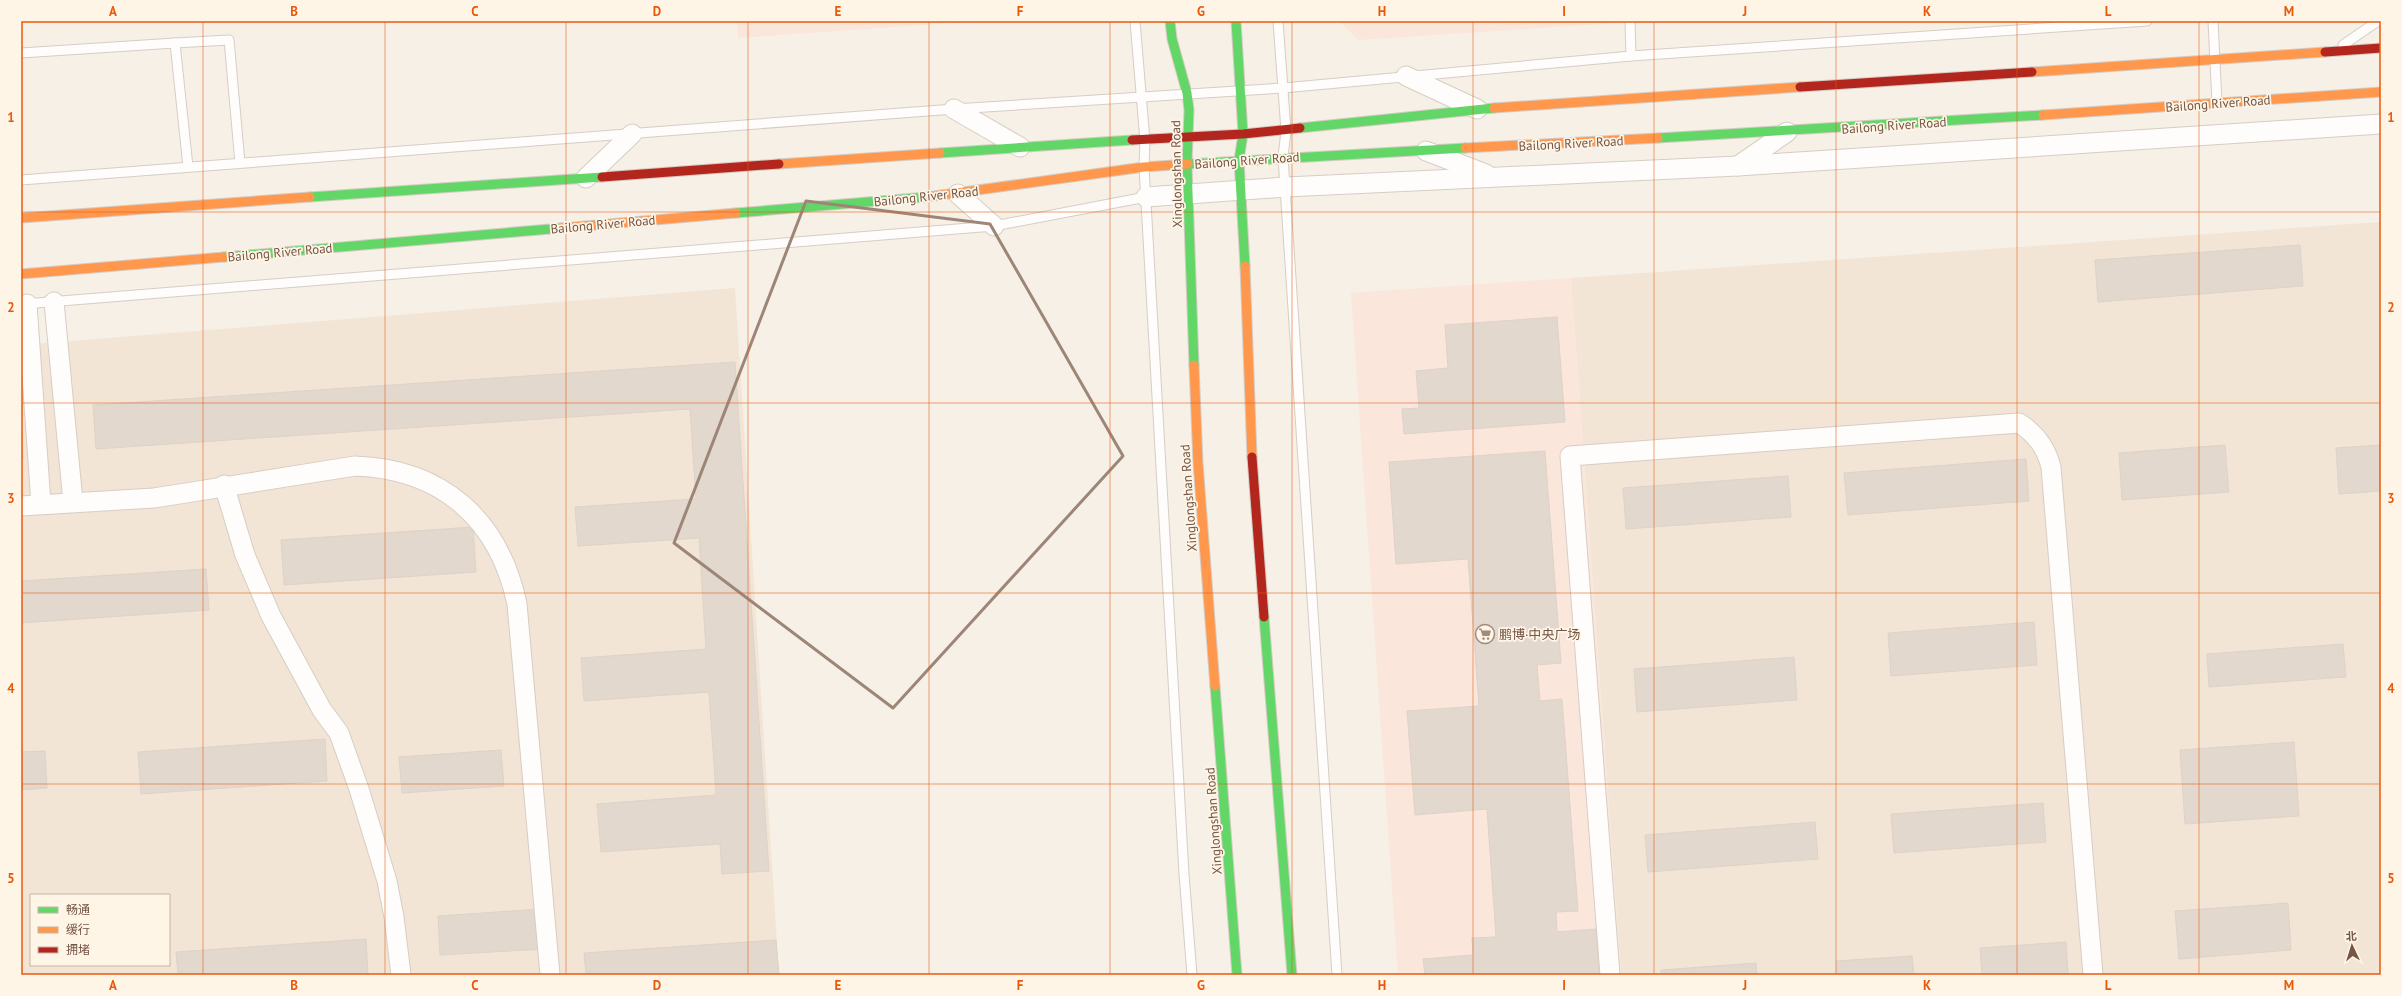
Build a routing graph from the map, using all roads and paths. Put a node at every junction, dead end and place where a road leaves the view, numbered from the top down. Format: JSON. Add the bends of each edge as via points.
{"nodes":[{"id":1,"x":1135,"y":21,"type":"edge"},
{"id":2,"x":1170,"y":21,"type":"edge"},
{"id":3,"x":1236,"y":21,"type":"edge"},
{"id":4,"x":1278,"y":21,"type":"edge"},
{"id":5,"x":1630,"y":21,"type":"edge"},
{"id":6,"x":2147,"y":21,"type":"edge"},
{"id":7,"x":2213,"y":21,"type":"edge"},
{"id":8,"x":2378,"y":21,"type":"edge"},
{"id":9,"x":175,"y":43,"type":"junction"},
{"id":10,"x":2381,"y":48,"type":"edge"},
{"id":11,"x":2335,"y":51,"type":"junction"},
{"id":12,"x":21,"y":53,"type":"edge"},
{"id":13,"x":1632,"y":56,"type":"junction"},
{"id":14,"x":2214,"y":59,"type":"junction"},
{"id":15,"x":1406,"y":76,"type":"junction"},
{"id":16,"x":1283,"y":88,"type":"junction"},
{"id":17,"x":1241,"y":90,"type":"junction"},
{"id":18,"x":2381,"y":92,"type":"edge"},
{"id":19,"x":1187,"y":95,"type":"junction"},
{"id":20,"x":1141,"y":98,"type":"junction"},
{"id":21,"x":2217,"y":104,"type":"junction"},
{"id":22,"x":954,"y":109,"type":"junction"},
{"id":23,"x":1477,"y":109,"type":"junction"},
{"id":24,"x":2381,"y":124,"type":"edge"},
{"id":25,"x":1286,"y":131,"type":"junction"},
{"id":26,"x":1787,"y":132,"type":"junction"},
{"id":27,"x":632,"y":134,"type":"junction"},
{"id":28,"x":1244,"y":134,"type":"junction"},
{"id":29,"x":1190,"y":138,"type":"junction"},
{"id":30,"x":1145,"y":141,"type":"junction"},
{"id":31,"x":1020,"y":147,"type":"junction"},
{"id":32,"x":1426,"y":151,"type":"junction"},
{"id":33,"x":1283,"y":157,"type":"junction"},
{"id":34,"x":1239,"y":160,"type":"junction"},
{"id":35,"x":240,"y":163,"type":"junction"},
{"id":36,"x":1187,"y":164,"type":"junction"},
{"id":37,"x":1738,"y":166,"type":"junction"},
{"id":38,"x":188,"y":167,"type":"junction"},
{"id":39,"x":1144,"y":167,"type":"junction"},
{"id":40,"x":1492,"y":177,"type":"junction"},
{"id":41,"x":586,"y":178,"type":"junction"},
{"id":42,"x":21,"y":180,"type":"edge"},
{"id":43,"x":1286,"y":187,"type":"junction"},
{"id":44,"x":1241,"y":191,"type":"junction"},
{"id":45,"x":958,"y":194,"type":"junction"},
{"id":46,"x":1189,"y":194,"type":"junction"},
{"id":47,"x":1146,"y":197,"type":"junction"},
{"id":48,"x":21,"y":218,"type":"edge"},
{"id":49,"x":994,"y":226,"type":"junction"},
{"id":50,"x":21,"y":274,"type":"edge"},
{"id":51,"x":54,"y":302,"type":"junction"},
{"id":52,"x":24,"y":304,"type":"edge"},
{"id":53,"x":224,"y":486,"type":"junction"},
{"id":54,"x":73,"y":502,"type":"junction"},
{"id":55,"x":42,"y":504,"type":"junction"},
{"id":56,"x":21,"y":506,"type":"edge"},
{"id":57,"x":401,"y":975,"type":"edge"},
{"id":58,"x":550,"y":975,"type":"edge"},
{"id":59,"x":1192,"y":975,"type":"edge"},
{"id":60,"x":1237,"y":975,"type":"edge"},
{"id":61,"x":1292,"y":975,"type":"edge"},
{"id":62,"x":1337,"y":975,"type":"edge"},
{"id":63,"x":1610,"y":975,"type":"edge"},
{"id":64,"x":2094,"y":975,"type":"edge"}],
"edges":[{"from":1,"to":20,"type":"lane"},
{"from":2,"to":19,"type":"main road","name":"Xinglongshan Road","via":[[1171,39]]},
{"from":3,"to":17,"type":"main road"},
{"from":4,"to":16,"type":"lane"},
{"from":5,"to":13,"type":"lane"},
{"from":6,"to":13,"type":"lane"},
{"from":7,"to":14,"type":"lane"},
{"from":8,"to":11,"type":"lane"},
{"from":9,"to":12,"type":"lane"},
{"from":9,"to":35,"type":"lane","via":[[229,40]]},
{"from":9,"to":38,"type":"lane"},
{"from":10,"to":11,"type":"main road","name":"Bailong River Road"},
{"from":11,"to":14,"type":"main road","name":"Bailong River Road"},
{"from":13,"to":15,"type":"lane"},
{"from":14,"to":21,"type":"lane"},
{"from":14,"to":23,"type":"main road","name":"Bailong River Road"},
{"from":15,"to":16,"type":"lane"},
{"from":15,"to":23,"type":"street"},
{"from":16,"to":17,"type":"lane"},
{"from":16,"to":25,"type":"lane"},
{"from":17,"to":19,"type":"lane"},
{"from":17,"to":28,"type":"main road"},
{"from":18,"to":21,"type":"main road","name":"Bailong River Road"},
{"from":19,"to":20,"type":"lane"},
{"from":19,"to":29,"type":"main road","name":"Xinglongshan Road"},
{"from":20,"to":22,"type":"lane"},
{"from":20,"to":30,"type":"lane"},
{"from":21,"to":26,"type":"main road","name":"Bailong River Road"},
{"from":22,"to":27,"type":"lane"},
{"from":22,"to":31,"type":"street"},
{"from":23,"to":25,"type":"main road","name":"Bailong River Road"},
{"from":24,"to":37,"type":"street"},
{"from":25,"to":28,"type":"main road","name":"Bailong River Road"},
{"from":25,"to":33,"type":"lane"},
{"from":26,"to":32,"type":"main road","name":"Bailong River Road"},
{"from":26,"to":37,"type":"street"},
{"from":27,"to":35,"type":"lane"},
{"from":27,"to":41,"type":"street"},
{"from":28,"to":29,"type":"main road","name":"Bailong River Road"},
{"from":28,"to":34,"type":"main road"},
{"from":29,"to":30,"type":"main road","name":"Bailong River Road"},
{"from":29,"to":36,"type":"main road","name":"Xinglongshan Road"},
{"from":30,"to":31,"type":"main road","name":"Bailong River Road"},
{"from":30,"to":39,"type":"lane"},
{"from":31,"to":41,"type":"main road","name":"Bailong River Road"},
{"from":32,"to":33,"type":"main road","name":"Bailong River Road"},
{"from":32,"to":40,"type":"street"},
{"from":33,"to":34,"type":"main road","name":"Bailong River Road"},
{"from":33,"to":43,"type":"lane"},
{"from":34,"to":36,"type":"main road","name":"Bailong River Road"},
{"from":34,"to":44,"type":"main road"},
{"from":35,"to":38,"type":"lane"},
{"from":36,"to":39,"type":"main road","name":"Bailong River Road"},
{"from":36,"to":46,"type":"main road","name":"Xinglongshan Road"},
{"from":37,"to":40,"type":"street"},
{"from":38,"to":42,"type":"lane"},
{"from":39,"to":45,"type":"main road","name":"Bailong River Road"},
{"from":39,"to":47,"type":"lane"},
{"from":40,"to":43,"type":"street"},
{"from":41,"to":48,"type":"main road","name":"Bailong River Road"},
{"from":43,"to":44,"type":"street"},
{"from":43,"to":62,"type":"lane"},
{"from":44,"to":46,"type":"street"},
{"from":44,"to":61,"type":"main road","via":[[1252,459]]},
{"from":45,"to":49,"type":"street"},
{"from":45,"to":50,"type":"main road","name":"Bailong River Road"},
{"from":46,"to":47,"type":"street"},
{"from":46,"to":60,"type":"main road","name":"Xinglongshan Road","via":[[1198,463]]},
{"from":47,"to":49,"type":"lane"},
{"from":47,"to":59,"type":"lane","via":[[1183,866]]},
{"from":49,"to":51,"type":"lane"},
{"from":51,"to":52,"type":"lane"},
{"from":51,"to":54,"type":"street"},
{"from":52,"to":55,"type":"street"},
{"from":53,"to":54,"type":"street","via":[[154,498]]},
{"from":53,"to":57,"type":"street","via":[[245,555],[271,616],[322,710],[339,733],[387,881]]},
{"from":53,"to":58,"type":"street","via":[[355,466],[397,471],[424,480],[455,498],[485,528],[497,545],[506,564],[516,604]]},
{"from":54,"to":55,"type":"street"},
{"from":55,"to":56,"type":"street"},
{"from":63,"to":64,"type":"street","via":[[1570,456],[2019,423],[2038,439],[2051,468]]}]}
